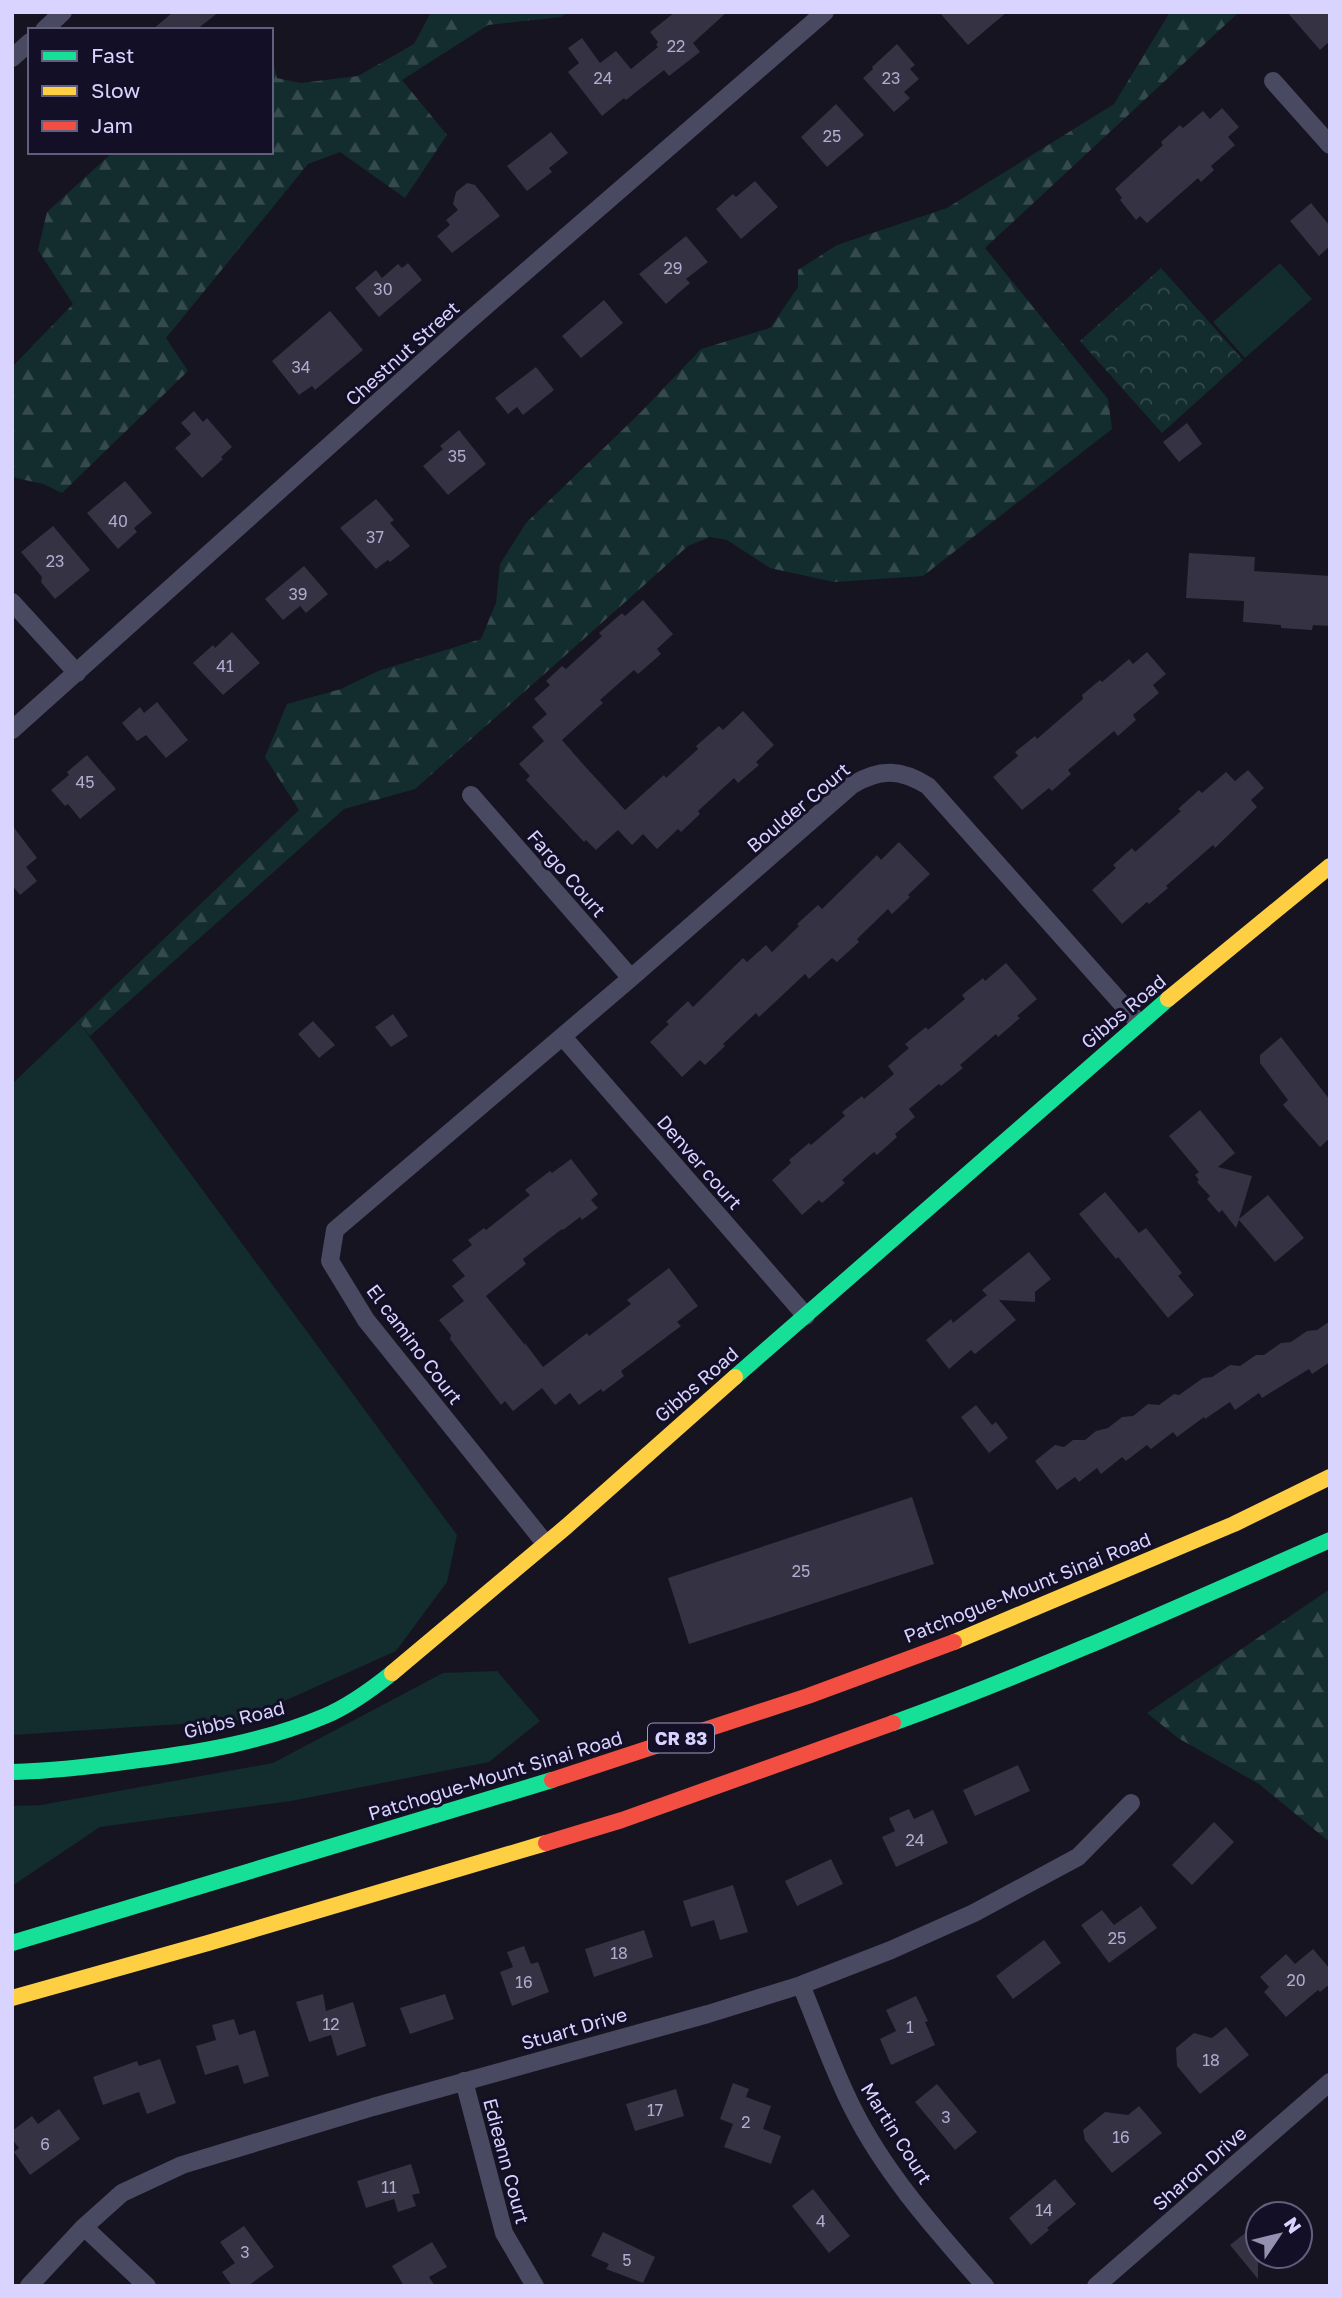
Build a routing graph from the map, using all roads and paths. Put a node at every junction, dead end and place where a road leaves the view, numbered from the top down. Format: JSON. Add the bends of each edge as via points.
{"nodes":[{"id":1,"x":63,"y":12,"type":"edge"},
{"id":2,"x":825,"y":12,"type":"edge"},
{"id":3,"x":46,"y":28,"type":"edge"},
{"id":4,"x":28,"y":44,"type":"edge"},
{"id":5,"x":12,"y":58,"type":"edge"},
{"id":6,"x":1273,"y":81,"type":"dead end"},
{"id":7,"x":1330,"y":145,"type":"edge"},
{"id":8,"x":12,"y":602,"type":"edge"},
{"id":9,"x":77,"y":673,"type":"junction"},
{"id":10,"x":12,"y":730,"type":"edge"},
{"id":11,"x":471,"y":795,"type":"dead end"},
{"id":12,"x":1330,"y":866,"type":"edge"},
{"id":13,"x":631,"y":978,"type":"junction"},
{"id":14,"x":1139,"y":1023,"type":"junction"},
{"id":15,"x":564,"y":1037,"type":"junction"},
{"id":16,"x":806,"y":1316,"type":"junction"},
{"id":17,"x":1330,"y":1477,"type":"edge"},
{"id":18,"x":1330,"y":1540,"type":"edge"},
{"id":19,"x":545,"y":1543,"type":"junction"},
{"id":20,"x":12,"y":1772,"type":"edge"},
{"id":21,"x":1131,"y":1803,"type":"dead end"},
{"id":22,"x":12,"y":1943,"type":"edge"},
{"id":23,"x":801,"y":1985,"type":"junction"},
{"id":24,"x":12,"y":1998,"type":"edge"},
{"id":25,"x":464,"y":2081,"type":"junction"},
{"id":26,"x":1330,"y":2082,"type":"edge"},
{"id":27,"x":84,"y":2227,"type":"junction"},
{"id":28,"x":29,"y":2286,"type":"edge"},
{"id":29,"x":147,"y":2286,"type":"edge"},
{"id":30,"x":535,"y":2286,"type":"edge"},
{"id":31,"x":985,"y":2286,"type":"edge"},
{"id":32,"x":1096,"y":2286,"type":"edge"}],
"edges":[{"from":1,"to":3,"type":"street"},
{"from":2,"to":9,"type":"street","name":"Chestnut Street","via":[[475,316]]},
{"from":4,"to":5,"type":"street"},
{"from":6,"to":7,"type":"street"},
{"from":8,"to":9,"type":"street"},
{"from":9,"to":10,"type":"street","name":"Chestnut Street"},
{"from":11,"to":13,"type":"street","name":"Fargo Court"},
{"from":12,"to":14,"type":"main road","name":"Gibbs Road"},
{"from":13,"to":14,"type":"street","name":"Boulder Court","via":[[852,785],[873,775],[894,773],[928,786]]},
{"from":13,"to":15,"type":"street","name":"Boulder Court"},
{"from":14,"to":16,"type":"main road","name":"Gibbs Road"},
{"from":15,"to":16,"type":"street","name":"Denver court"},
{"from":15,"to":19,"type":"street","name":"El camino Court","via":[[335,1230],[330,1261],[366,1320]]},
{"from":16,"to":19,"type":"main road","name":"Gibbs Road"},
{"from":17,"to":22,"type":"main road","name":"Patchogue-Mount Sinai Road","number":"CR 83","via":[[1234,1524],[971,1635],[808,1696],[566,1776]]},
{"from":18,"to":24,"type":"main road","via":[[975,1693],[622,1820]]},
{"from":19,"to":20,"type":"main road","name":"Gibbs Road","via":[[416,1654],[327,1715],[260,1739],[187,1754],[60,1771]]},
{"from":21,"to":23,"type":"street","name":"Stuart Drive","via":[[1078,1857],[974,1913]]},
{"from":23,"to":25,"type":"street","name":"Stuart Drive"},
{"from":23,"to":31,"type":"street","name":"Martin Court","via":[[853,2109],[889,2169]]},
{"from":25,"to":27,"type":"street","name":"Stuart Drive","via":[[182,2165],[122,2193]]},
{"from":25,"to":30,"type":"street","name":"Edieann Court","via":[[504,2233]]},
{"from":26,"to":32,"type":"street","name":"Sharon Drive"},
{"from":27,"to":28,"type":"street","name":"Stuart Drive"},
{"from":27,"to":29,"type":"street"}]}
